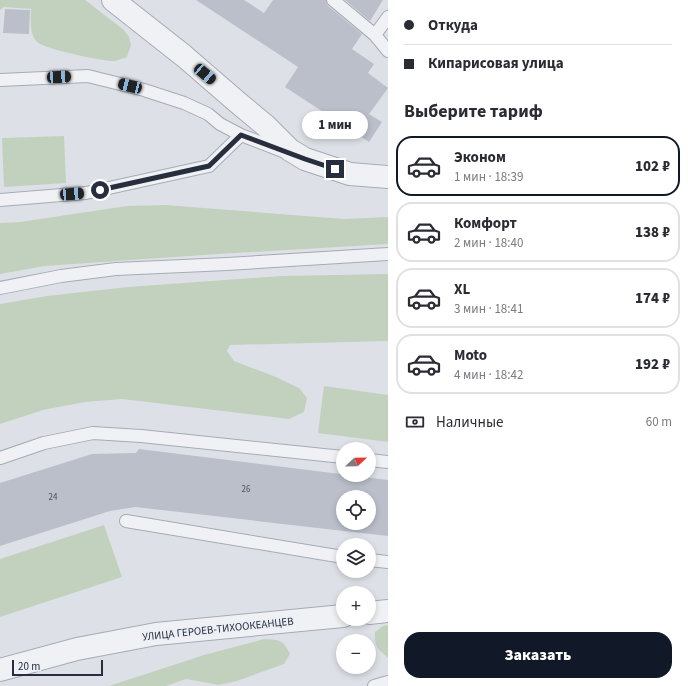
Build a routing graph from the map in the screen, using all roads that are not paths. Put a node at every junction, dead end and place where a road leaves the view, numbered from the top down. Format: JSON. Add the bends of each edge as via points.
{"nodes":[{"id":1,"x":113,"y":0,"type":"edge"},
{"id":2,"x":334,"y":0,"type":"edge"},
{"id":3,"x":388,"y":17,"type":"edge"},
{"id":4,"x":375,"y":35,"type":"junction"},
{"id":5,"x":388,"y":51,"type":"edge"},
{"id":6,"x":0,"y":80,"type":"edge"},
{"id":7,"x":241,"y":135,"type":"junction"},
{"id":8,"x":305,"y":159,"type":"junction"},
{"id":9,"x":388,"y":176,"type":"edge"},
{"id":10,"x":0,"y":200,"type":"edge"},
{"id":11,"x":388,"y":254,"type":"edge"},
{"id":12,"x":0,"y":288,"type":"edge"},
{"id":13,"x":336,"y":456,"type":"edge"},
{"id":14,"x":0,"y":458,"type":"edge"},
{"id":15,"x":376,"y":461,"type":"edge"},
{"id":16,"x":388,"y":462,"type":"edge"},
{"id":17,"x":126,"y":521,"type":"dead end"},
{"id":18,"x":336,"y":556,"type":"edge"},
{"id":19,"x":376,"y":561,"type":"edge"},
{"id":20,"x":388,"y":562,"type":"edge"},
{"id":21,"x":388,"y":611,"type":"edge"},
{"id":22,"x":376,"y":613,"type":"edge"},
{"id":23,"x":336,"y":617,"type":"edge"},
{"id":24,"x":0,"y":670,"type":"edge"},
{"id":25,"x":388,"y":682,"type":"edge"},
{"id":26,"x":374,"y":686,"type":"edge"}],
"edges":[{"from":1,"to":8,"type":"street","via":[[213,81],[290,150]]},
{"from":2,"to":4,"type":"lane"},
{"from":3,"to":4,"type":"lane"},
{"from":4,"to":5,"type":"lane"},
{"from":6,"to":7,"type":"lane","via":[[88,76],[184,103],[208,114]]},
{"from":7,"to":8,"type":"lane"},
{"from":7,"to":10,"type":"lane","via":[[209,166],[86,193]]},
{"from":8,"to":9,"type":"street","via":[[350,174]]},
{"from":11,"to":12,"type":"lane","via":[[116,269]]},
{"from":13,"to":14,"type":"lane","via":[[93,433],[44,443]]},
{"from":15,"to":16,"type":"lane"},
{"from":17,"to":18,"type":"lane"},
{"from":19,"to":20,"type":"lane"},
{"from":21,"to":22,"type":"street"},
{"from":23,"to":24,"type":"street","name":"УЛИЦА ГЕРОЕВ-ТИХООКЕАНЦЕВ","via":[[156,634],[77,649]]},
{"from":25,"to":26,"type":"lane"}]}
